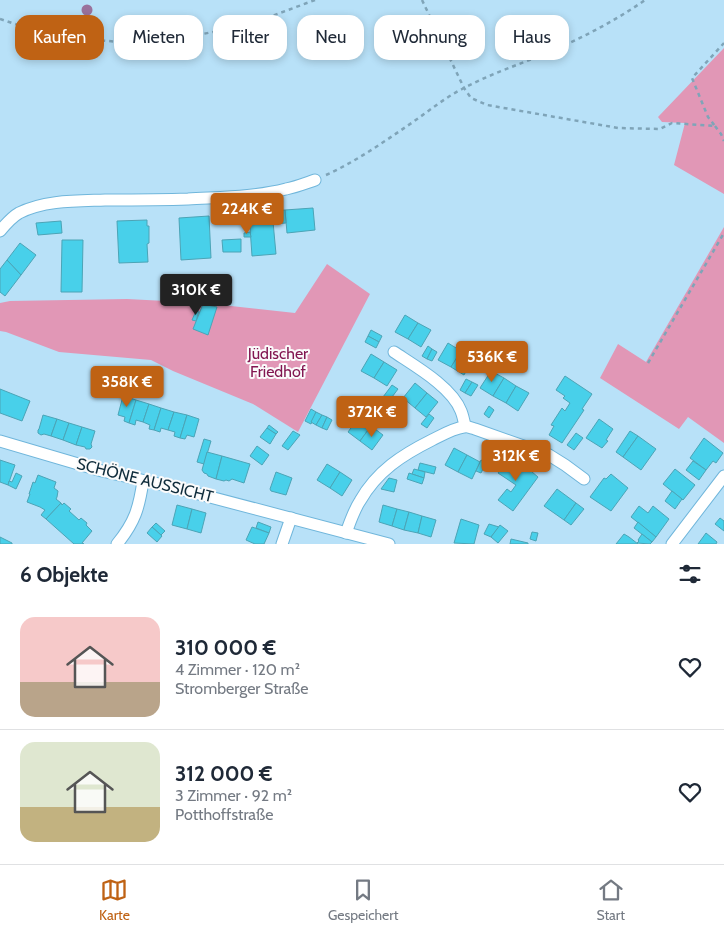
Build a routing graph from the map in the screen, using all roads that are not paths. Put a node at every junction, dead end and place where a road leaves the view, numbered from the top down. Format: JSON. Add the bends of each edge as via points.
{"nodes":[{"id":1,"x":316,"y":180,"type":"road end"},
{"id":2,"x":0,"y":231,"type":"edge"},
{"id":3,"x":394,"y":352,"type":"dead end"},
{"id":4,"x":465,"y":426,"type":"junction"},
{"id":5,"x":0,"y":440,"type":"edge"},
{"id":6,"x":724,"y":476,"type":"edge"},
{"id":7,"x":584,"y":479,"type":"dead end"},
{"id":8,"x":143,"y":481,"type":"junction"},
{"id":9,"x":291,"y":518,"type":"junction"},
{"id":10,"x":346,"y":532,"type":"junction"},
{"id":11,"x":117,"y":544,"type":"edge"},
{"id":12,"x":282,"y":544,"type":"edge"},
{"id":13,"x":389,"y":544,"type":"edge"},
{"id":14,"x":672,"y":544,"type":"edge"}],
"edges":[{"from":1,"to":2,"type":"street","via":[[286,189],[224,197],[51,203],[18,214]]},
{"from":3,"to":4,"type":"street","via":[[437,381],[454,398]]},
{"from":4,"to":7,"type":"street","via":[[549,455]]},
{"from":4,"to":10,"type":"street","via":[[412,450],[384,470],[360,501]]},
{"from":5,"to":8,"type":"street","name":"SCHÖNE AUSSICHT"},
{"from":6,"to":14,"type":"street"},
{"from":8,"to":9,"type":"street","name":"SCHÖNE AUSSICHT"},
{"from":8,"to":11,"type":"street","via":[[140,504],[133,521]]},
{"from":9,"to":10,"type":"street","name":"SCHÖNE AUSSICHT"},
{"from":9,"to":12,"type":"street"},
{"from":10,"to":13,"type":"street","name":"SCHÖNE AUSSICHT"}]}
